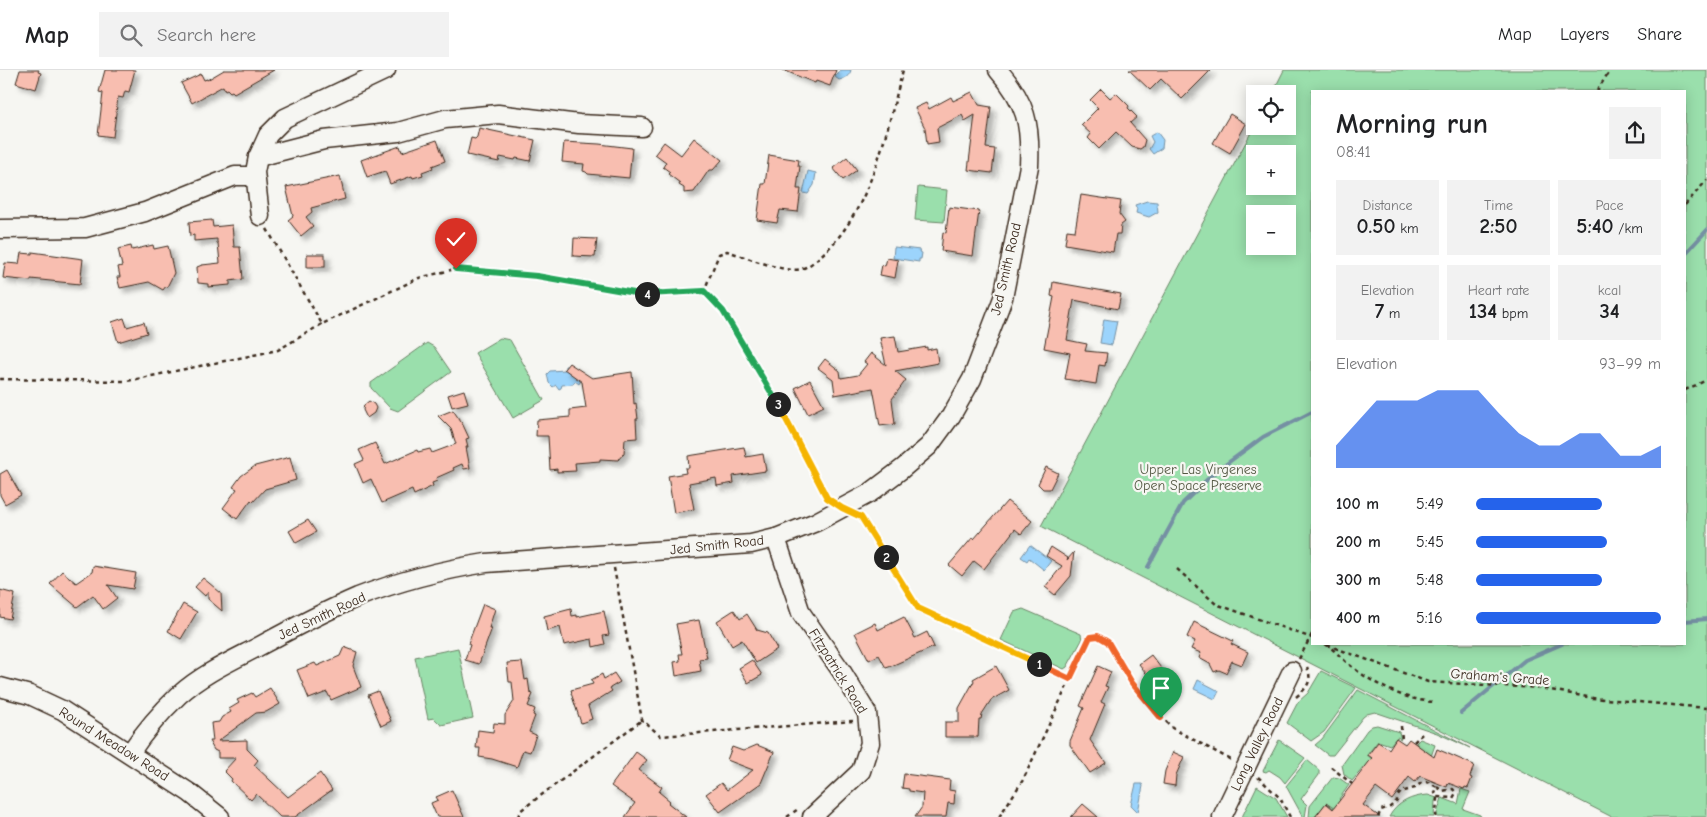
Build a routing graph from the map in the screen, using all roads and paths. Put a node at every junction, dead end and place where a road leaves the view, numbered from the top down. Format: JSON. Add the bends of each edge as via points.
{"nodes":[{"id":1,"x":386,"y":70,"type":"edge"},
{"id":2,"x":903,"y":70,"type":"edge"},
{"id":3,"x":998,"y":70,"type":"edge"},
{"id":4,"x":1610,"y":70,"type":"edge"},
{"id":5,"x":1597,"y":90,"type":"edge"},
{"id":6,"x":642,"y":127,"type":"dead end"},
{"id":7,"x":258,"y":157,"type":"junction"},
{"id":8,"x":255,"y":176,"type":"junction"},
{"id":9,"x":1707,"y":180,"type":"edge"},
{"id":10,"x":1686,"y":204,"type":"edge"},
{"id":11,"x":260,"y":216,"type":"joint"},
{"id":12,"x":0,"y":229,"type":"edge"},
{"id":13,"x":704,"y":291,"type":"junction"},
{"id":14,"x":322,"y":324,"type":"junction"},
{"id":15,"x":0,"y":379,"type":"edge"},
{"id":16,"x":1707,"y":380,"type":"edge"},
{"id":17,"x":1686,"y":390,"type":"edge"},
{"id":18,"x":842,"y":508,"type":"junction"},
{"id":19,"x":776,"y":538,"type":"junction"},
{"id":20,"x":614,"y":564,"type":"dead end"},
{"id":21,"x":1177,"y":569,"type":"dead end"},
{"id":22,"x":1311,"y":636,"type":"edge"},
{"id":23,"x":1311,"y":638,"type":"edge"},
{"id":24,"x":1327,"y":645,"type":"edge"},
{"id":25,"x":1329,"y":645,"type":"edge"},
{"id":26,"x":1292,"y":671,"type":"joint"},
{"id":27,"x":1070,"y":679,"type":"junction"},
{"id":28,"x":0,"y":687,"type":"edge"},
{"id":29,"x":1436,"y":702,"type":"dead end"},
{"id":30,"x":1707,"y":708,"type":"edge"},
{"id":31,"x":642,"y":720,"type":"junction"},
{"id":32,"x":857,"y":720,"type":"dead end"},
{"id":33,"x":1401,"y":726,"type":"dead end"},
{"id":34,"x":1422,"y":734,"type":"dead end"},
{"id":35,"x":1402,"y":741,"type":"dead end"},
{"id":36,"x":1414,"y":742,"type":"dead end"},
{"id":37,"x":130,"y":753,"type":"junction"},
{"id":38,"x":1245,"y":767,"type":"junction"},
{"id":39,"x":1331,"y":767,"type":"dead end"},
{"id":40,"x":1352,"y":784,"type":"dead end"},
{"id":41,"x":1437,"y":787,"type":"junction"},
{"id":42,"x":1437,"y":797,"type":"junction"},
{"id":43,"x":806,"y":813,"type":"edge"},
{"id":44,"x":220,"y":817,"type":"edge"},
{"id":45,"x":518,"y":817,"type":"edge"},
{"id":46,"x":787,"y":817,"type":"edge"},
{"id":47,"x":999,"y":817,"type":"edge"},
{"id":48,"x":1222,"y":817,"type":"edge"},
{"id":49,"x":1290,"y":817,"type":"edge"},
{"id":50,"x":1378,"y":817,"type":"edge"},
{"id":51,"x":1436,"y":817,"type":"edge"}],
"edges":[{"from":1,"to":7,"type":"street","via":[[285,118],[268,135]]},
{"from":2,"to":13,"type":"path","via":[[875,172],[834,243],[812,264],[800,270],[788,270],[727,252],[720,254]]},
{"from":3,"to":18,"type":"street","name":"Jed Smith Road","via":[[1017,95],[1029,129],[1030,145],[1009,272],[990,335],[972,379],[929,446],[870,493]]},
{"from":4,"to":5,"type":"path"},
{"from":6,"to":7,"type":"street","via":[[579,124],[498,114],[445,119],[398,132],[324,140]]},
{"from":7,"to":8,"type":"street"},
{"from":8,"to":11,"type":"street"},
{"from":8,"to":12,"type":"street","via":[[235,176],[145,212],[85,228]]},
{"from":9,"to":10,"type":"path"},
{"from":11,"to":14,"type":"path"},
{"from":13,"to":14,"type":"path","via":[[640,294],[529,275],[456,269],[419,278]]},
{"from":13,"to":18,"type":"path","via":[[728,319],[827,498]]},
{"from":14,"to":15,"type":"path","via":[[278,350],[127,381]]},
{"from":16,"to":17,"type":"path"},
{"from":18,"to":19,"type":"street","name":"Jed Smith Road"},
{"from":18,"to":27,"type":"path","via":[[861,517],[918,608]]},
{"from":19,"to":37,"type":"street","name":"Jed Smith Road","via":[[751,544],[486,563],[438,572],[380,589],[297,625],[209,673],[180,694],[154,720]]},
{"from":19,"to":43,"type":"street","name":"Fitzpatrick Road","via":[[801,613],[867,713],[870,743],[861,771]]},
{"from":20,"to":31,"type":"path"},
{"from":21,"to":22,"type":"path","via":[[1216,604]]},
{"from":23,"to":26,"type":"path"},
{"from":24,"to":29,"type":"path","via":[[1373,682],[1422,702]]},
{"from":25,"to":30,"type":"path","name":"Graham's Grade","via":[[1428,682],[1540,688],[1593,698]]},
{"from":26,"to":38,"type":"street","name":"Long Valley Road"},
{"from":27,"to":38,"type":"path","via":[[1090,637],[1098,636],[1108,642],[1132,683],[1172,728]]},
{"from":27,"to":47,"type":"path","via":[[1023,780]]},
{"from":28,"to":37,"type":"street","name":"Round Meadow Road","via":[[30,695],[62,710]]},
{"from":31,"to":32,"type":"path","via":[[661,736]]},
{"from":31,"to":45,"type":"path","via":[[520,811]]},
{"from":33,"to":35,"type":"path"},
{"from":34,"to":36,"type":"path"},
{"from":37,"to":44,"type":"street","name":"Round Meadow Road"},
{"from":38,"to":48,"type":"street","name":"Long Valley Road"},
{"from":38,"to":49,"type":"path","via":[[1280,798]]},
{"from":39,"to":40,"type":"path"},
{"from":41,"to":42,"type":"path"},
{"from":41,"to":42,"type":"path","via":[[1443,791],[1453,789],[1456,794],[1451,798]]},
{"from":41,"to":50,"type":"path","via":[[1428,782],[1401,792],[1397,801],[1381,810]]},
{"from":42,"to":51,"type":"path"},
{"from":43,"to":46,"type":"path"}]}
